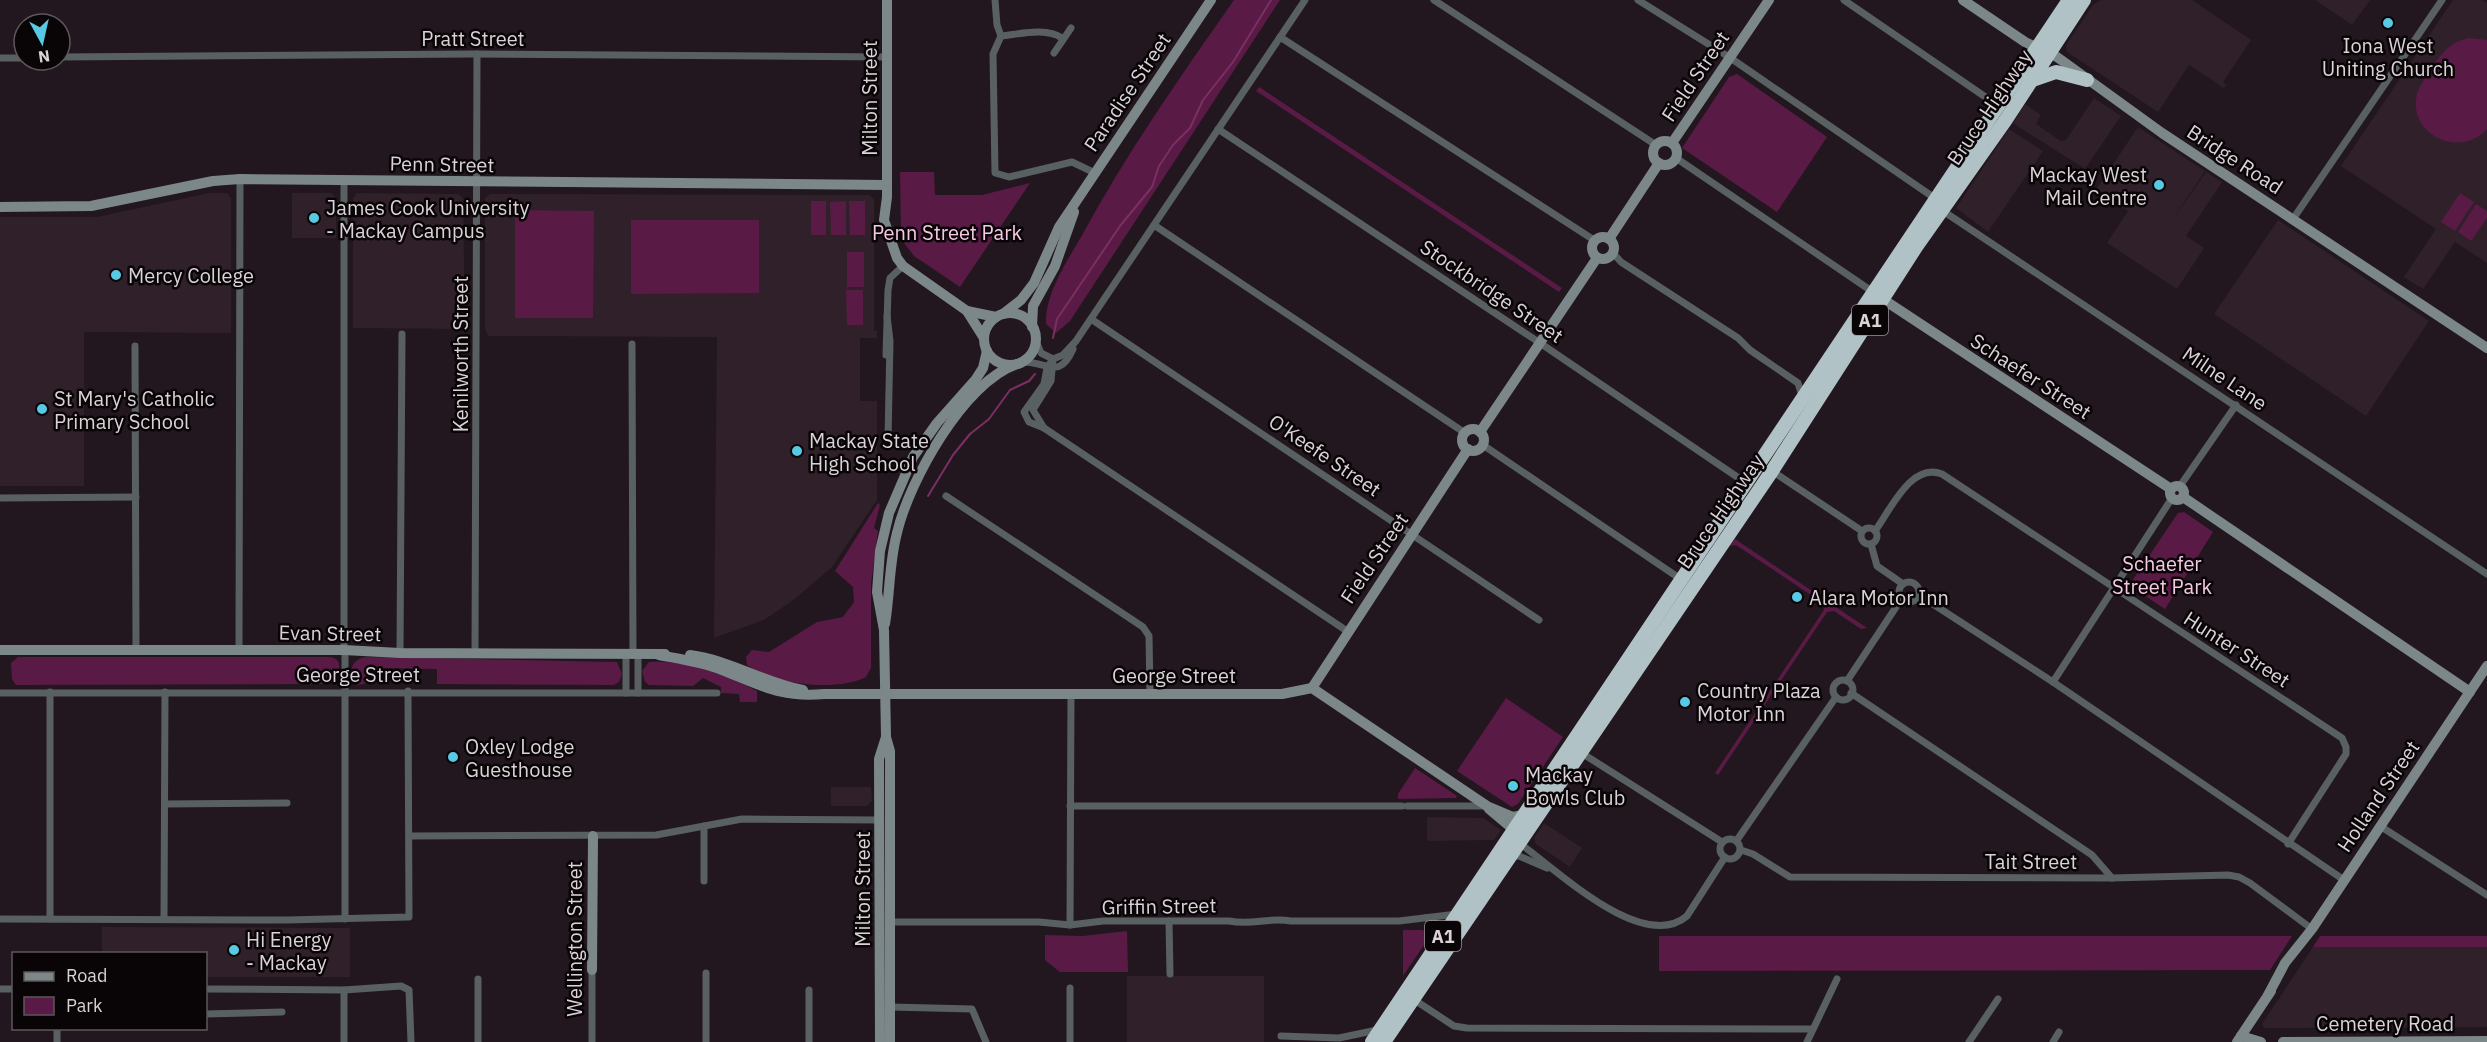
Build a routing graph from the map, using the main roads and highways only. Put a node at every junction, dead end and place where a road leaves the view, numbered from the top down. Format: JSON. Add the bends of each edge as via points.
{"nodes":[{"id":1,"x":2069,"y":0,"type":"edge"},
{"id":2,"x":2084,"y":0,"type":"edge"},
{"id":3,"x":2043,"y":50,"type":"junction"},
{"id":4,"x":2087,"y":80,"type":"road end"},
{"id":5,"x":2030,"y":81,"type":"junction"},
{"id":6,"x":1940,"y":205,"type":"junction"},
{"id":7,"x":1878,"y":296,"type":"junction"},
{"id":8,"x":1686,"y":583,"type":"junction"},
{"id":9,"x":1578,"y":756,"type":"junction"},
{"id":10,"x":1514,"y":830,"type":"junction"},
{"id":11,"x":1520,"y":843,"type":"junction"},
{"id":12,"x":1458,"y":913,"type":"junction"},
{"id":13,"x":1372,"y":1042,"type":"edge"},
{"id":14,"x":1384,"y":1042,"type":"edge"}],
"edges":[{"from":1,"to":3,"type":"highway","name":"Bruce Highway","number":"A1"},
{"from":2,"to":3,"type":"highway","name":"Bruce Highway","number":"A1"},
{"from":3,"to":5,"type":"highway","name":"Bruce Highway","number":"A1"},
{"from":3,"to":6,"type":"highway","name":"Bruce Highway","number":"A1","via":[[2000,107]]},
{"from":4,"to":5,"type":"highway","via":[[2056,72]]},
{"from":5,"to":6,"type":"highway","name":"Bruce Highway","number":"A1"},
{"from":6,"to":7,"type":"highway","name":"Bruce Highway","number":"A1"},
{"from":7,"to":8,"type":"highway","name":"Bruce Highway","number":"A1","via":[[1816,378]]},
{"from":7,"to":8,"type":"highway","name":"Bruce Highway","number":"A1","via":[[1772,471]]},
{"from":8,"to":9,"type":"highway","name":"Bruce Highway","number":"A1"},
{"from":8,"to":10,"type":"highway","name":"Bruce Highway","number":"A1"},
{"from":9,"to":10,"type":"highway","via":[[1559,775],[1524,826]]},
{"from":9,"to":11,"type":"highway","name":"Bruce Highway","number":"A1"},
{"from":10,"to":12,"type":"highway","name":"Bruce Highway","number":"A1"},
{"from":11,"to":12,"type":"highway","via":[[1508,848]]},
{"from":11,"to":14,"type":"highway","name":"Bruce Highway","number":"A1"},
{"from":12,"to":13,"type":"highway","name":"Bruce Highway","number":"A1"}]}
